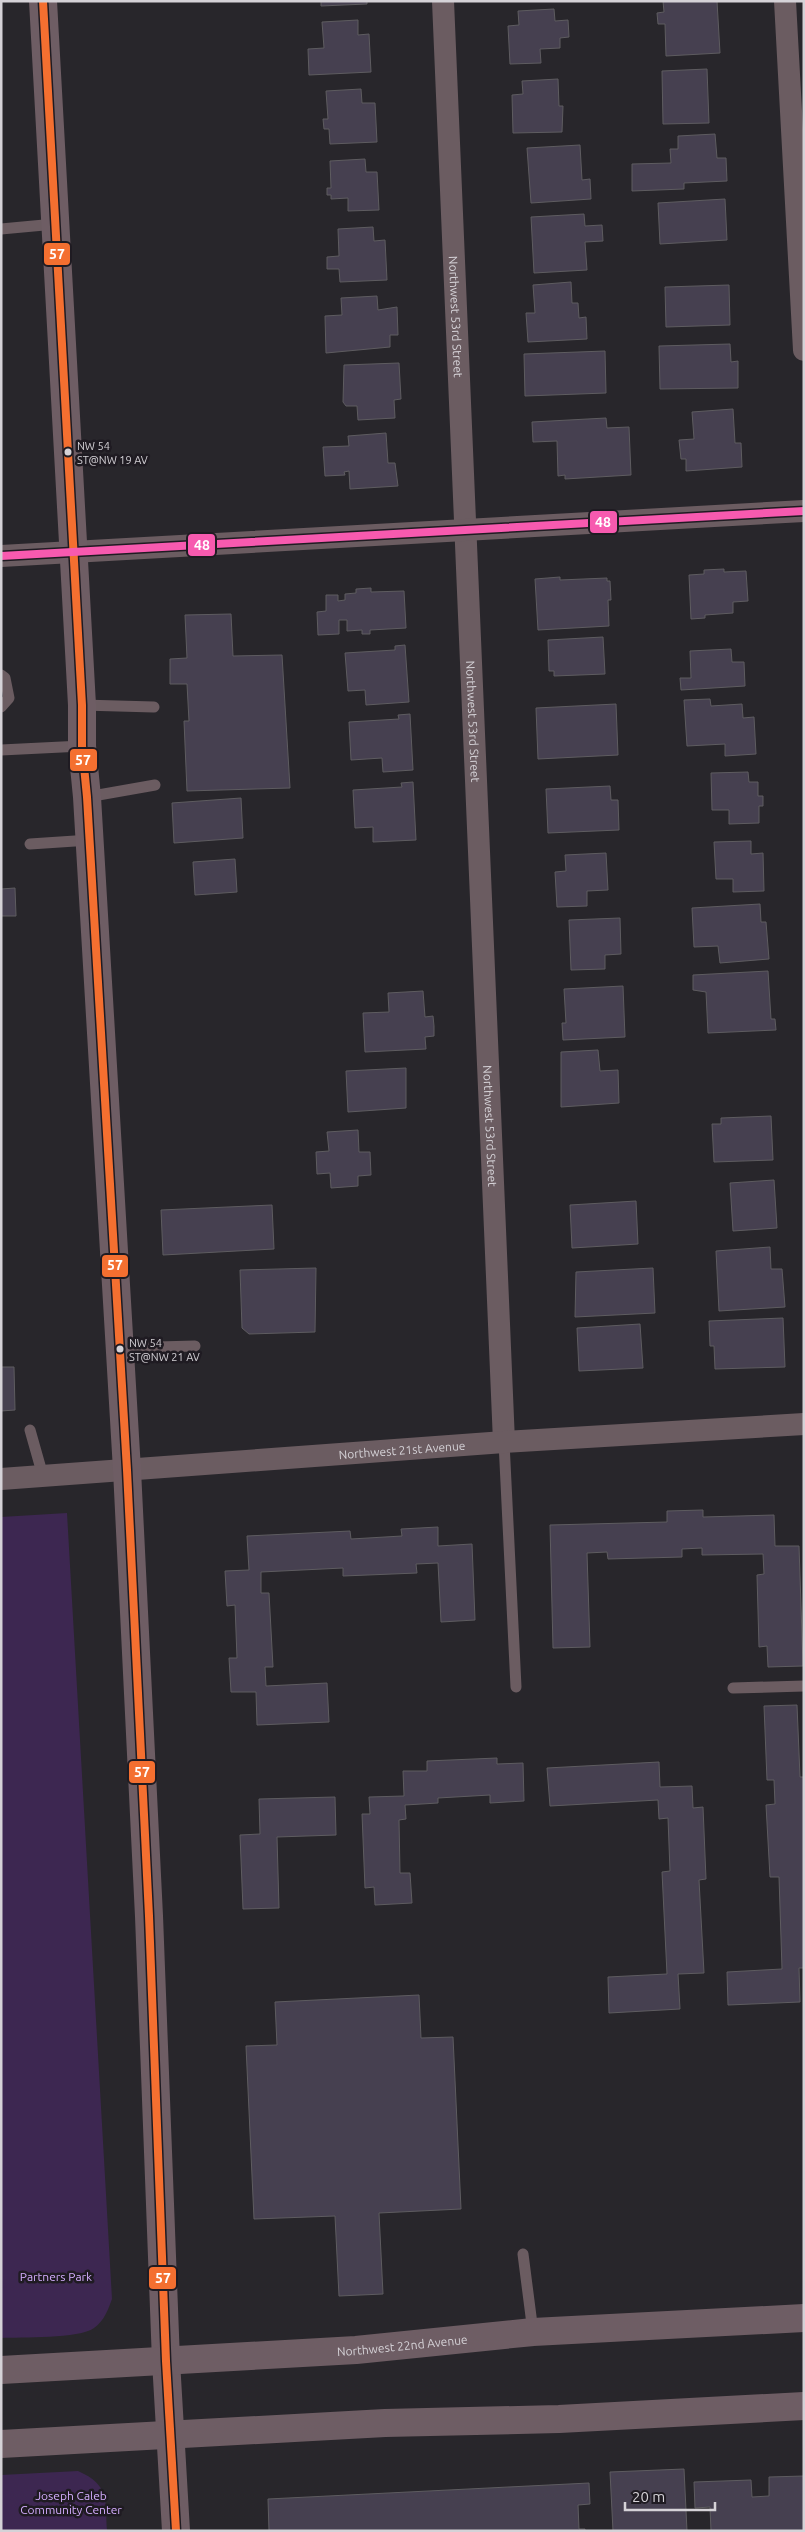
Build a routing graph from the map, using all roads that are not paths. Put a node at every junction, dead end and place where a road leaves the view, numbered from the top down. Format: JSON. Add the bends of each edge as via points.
{"nodes":[{"id":1,"x":43,"y":1,"type":"edge"},
{"id":2,"x":442,"y":1,"type":"edge"},
{"id":3,"x":785,"y":1,"type":"edge"},
{"id":4,"x":55,"y":224,"type":"junction"},
{"id":5,"x":1,"y":229,"type":"edge"},
{"id":6,"x":804,"y":350,"type":"edge"},
{"id":7,"x":804,"y":512,"type":"edge"},
{"id":8,"x":466,"y":530,"type":"junction"},
{"id":9,"x":73,"y":552,"type":"junction"},
{"id":10,"x":1,"y":556,"type":"edge"},
{"id":11,"x":1,"y":675,"type":"edge"},
{"id":12,"x":82,"y":705,"type":"junction"},
{"id":13,"x":1,"y":707,"type":"edge"},
{"id":14,"x":154,"y":707,"type":"dead end"},
{"id":15,"x":82,"y":746,"type":"junction"},
{"id":16,"x":1,"y":750,"type":"edge"},
{"id":17,"x":155,"y":785,"type":"dead end"},
{"id":18,"x":87,"y":797,"type":"junction"},
{"id":19,"x":90,"y":840,"type":"junction"},
{"id":20,"x":30,"y":844,"type":"dead end"},
{"id":21,"x":194,"y":1346,"type":"dead end"},
{"id":22,"x":120,"y":1348,"type":"junction"},
{"id":23,"x":804,"y":1424,"type":"edge"},
{"id":24,"x":30,"y":1430,"type":"dead end"},
{"id":25,"x":504,"y":1442,"type":"junction"},
{"id":26,"x":127,"y":1470,"type":"junction"},
{"id":27,"x":43,"y":1476,"type":"junction"},
{"id":28,"x":1,"y":1479,"type":"edge"},
{"id":29,"x":804,"y":1686,"type":"edge"},
{"id":30,"x":516,"y":1688,"type":"dead end"},
{"id":31,"x":733,"y":1688,"type":"dead end"},
{"id":32,"x":523,"y":2254,"type":"dead end"},
{"id":33,"x":804,"y":2318,"type":"edge"},
{"id":34,"x":533,"y":2332,"type":"junction"},
{"id":35,"x":166,"y":2361,"type":"junction"},
{"id":36,"x":1,"y":2370,"type":"edge"},
{"id":37,"x":804,"y":2406,"type":"edge"},
{"id":38,"x":171,"y":2435,"type":"junction"},
{"id":39,"x":1,"y":2444,"type":"edge"},
{"id":40,"x":176,"y":2531,"type":"edge"}],
"edges":[{"from":1,"to":4,"type":"main road"},
{"from":2,"to":8,"type":"street","name":"Northwest 53rd Street"},
{"from":3,"to":6,"type":"street"},
{"from":4,"to":5,"type":"lane"},
{"from":4,"to":9,"type":"main road"},
{"from":7,"to":8,"type":"street"},
{"from":8,"to":9,"type":"street"},
{"from":8,"to":25,"type":"street","name":"Northwest 53rd Street"},
{"from":9,"to":10,"type":"street"},
{"from":9,"to":12,"type":"main road"},
{"from":11,"to":13,"type":"lane","via":[[5,678],[9,698]]},
{"from":12,"to":14,"type":"lane"},
{"from":12,"to":15,"type":"main road"},
{"from":15,"to":16,"type":"lane"},
{"from":15,"to":18,"type":"main road"},
{"from":17,"to":18,"type":"lane"},
{"from":18,"to":19,"type":"main road"},
{"from":19,"to":20,"type":"lane"},
{"from":19,"to":22,"type":"main road"},
{"from":21,"to":22,"type":"lane"},
{"from":22,"to":26,"type":"main road"},
{"from":23,"to":25,"type":"street","name":"Northwest 21st Avenue"},
{"from":24,"to":27,"type":"lane"},
{"from":25,"to":26,"type":"street","name":"Northwest 21st Avenue"},
{"from":25,"to":30,"type":"lane"},
{"from":26,"to":27,"type":"street","name":"Northwest 21st Avenue"},
{"from":26,"to":35,"type":"main road"},
{"from":27,"to":28,"type":"street","name":"Northwest 21st Avenue"},
{"from":29,"to":31,"type":"lane"},
{"from":32,"to":34,"type":"lane"},
{"from":33,"to":34,"type":"main road","name":"Northwest 22nd Avenue"},
{"from":34,"to":35,"type":"main road","name":"Northwest 22nd Avenue","via":[[356,2350]]},
{"from":35,"to":36,"type":"main road","name":"Northwest 22nd Avenue"},
{"from":35,"to":38,"type":"main road"},
{"from":37,"to":38,"type":"main road"},
{"from":38,"to":39,"type":"main road"},
{"from":38,"to":40,"type":"main road"}]}
